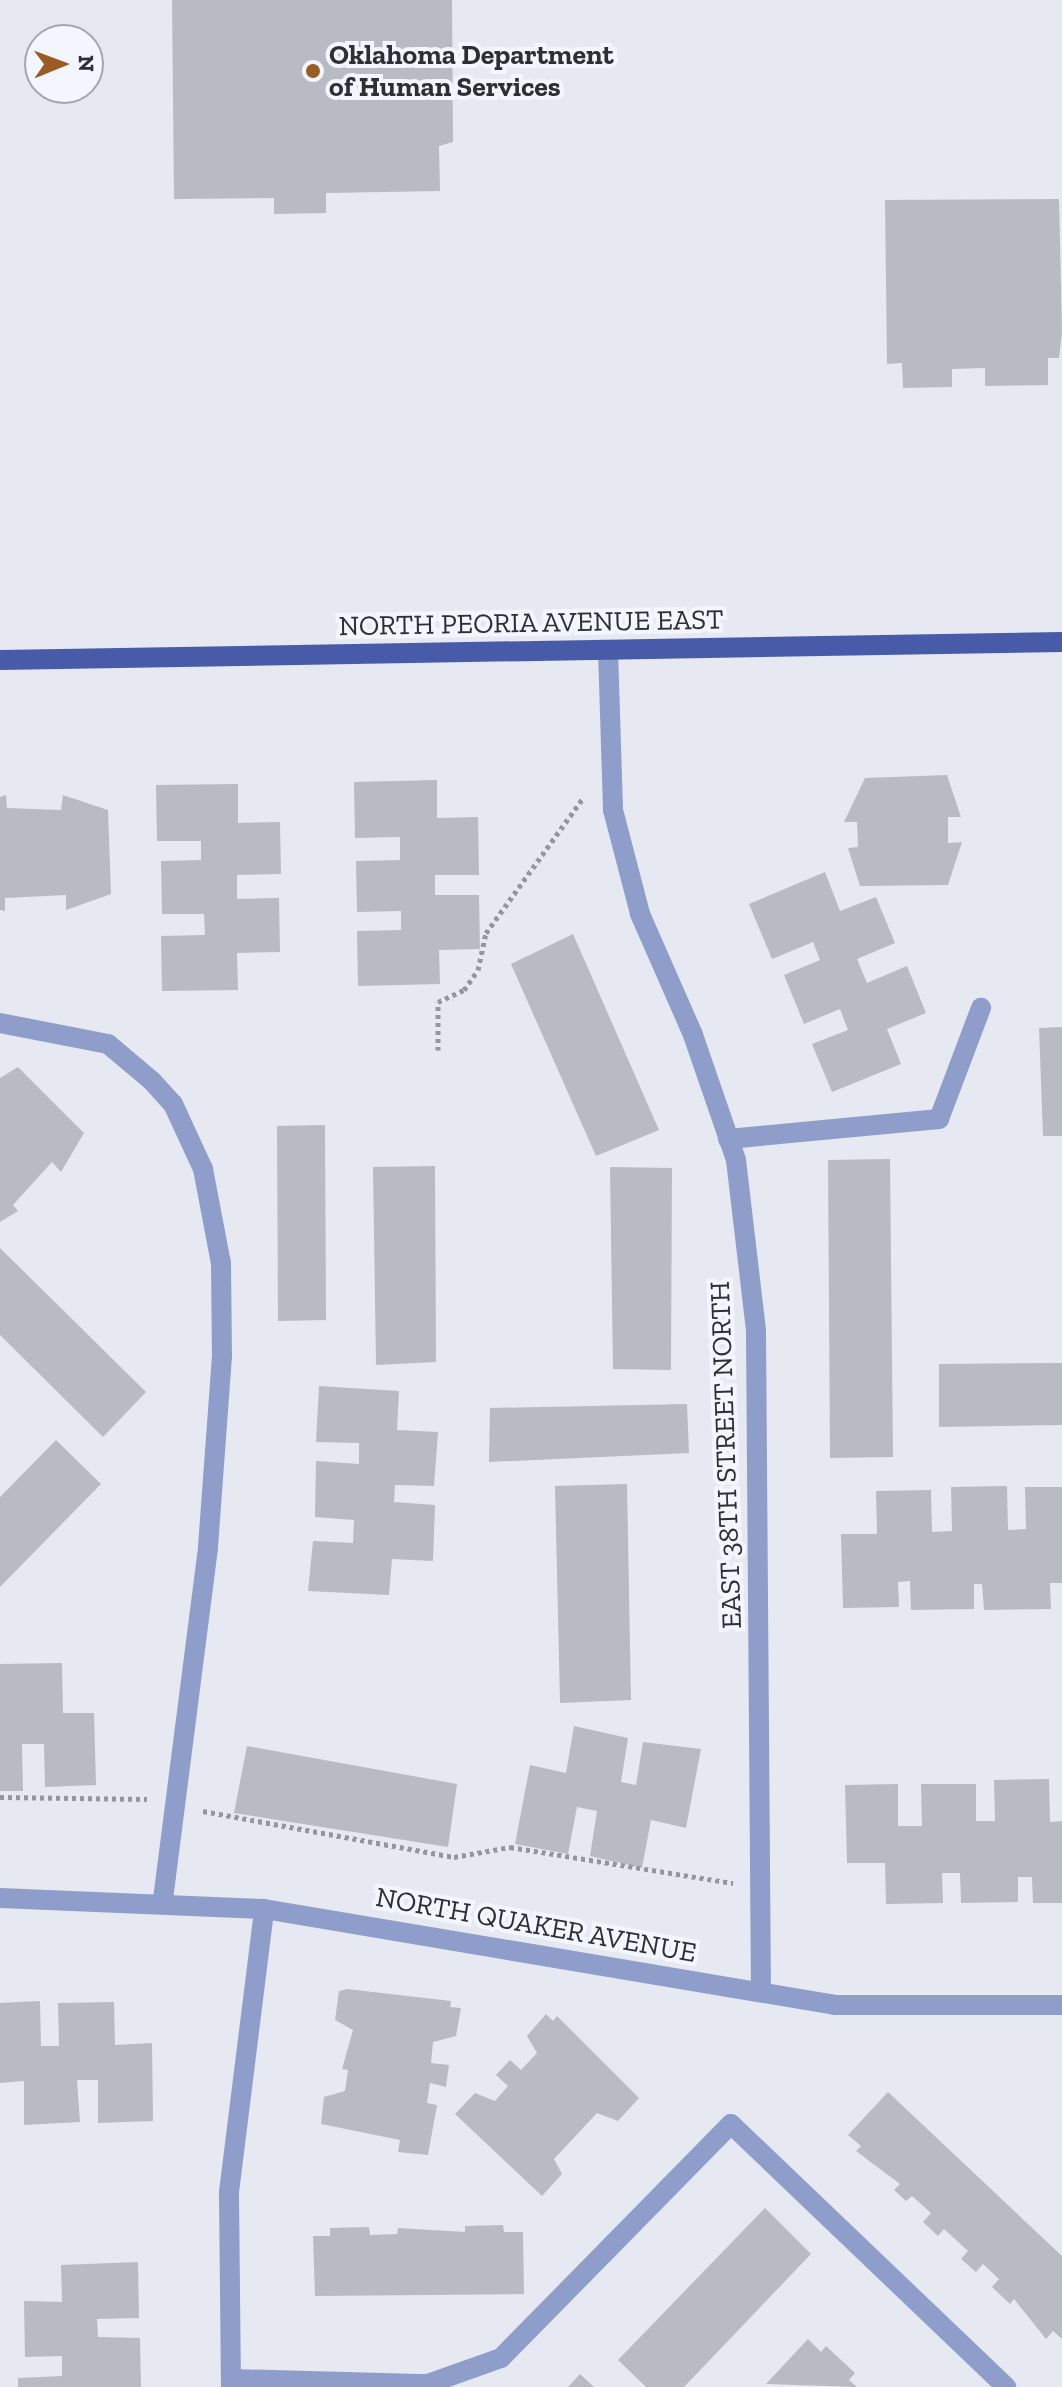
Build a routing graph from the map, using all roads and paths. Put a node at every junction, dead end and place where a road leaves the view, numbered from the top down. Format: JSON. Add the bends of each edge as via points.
{"nodes":[{"id":1,"x":1062,"y":642,"type":"edge"},
{"id":2,"x":608,"y":650,"type":"junction"},
{"id":3,"x":0,"y":660,"type":"edge"},
{"id":4,"x":609,"y":761,"type":"junction"},
{"id":5,"x":981,"y":1008,"type":"dead end"},
{"id":6,"x":0,"y":1023,"type":"edge"},
{"id":7,"x":438,"y":1050,"type":"dead end"},
{"id":8,"x":728,"y":1139,"type":"junction"},
{"id":9,"x":0,"y":1797,"type":"edge"},
{"id":10,"x":175,"y":1805,"type":"junction"},
{"id":11,"x":761,"y":1888,"type":"junction"},
{"id":12,"x":0,"y":1898,"type":"edge"},
{"id":13,"x":163,"y":1901,"type":"junction"},
{"id":14,"x":264,"y":1909,"type":"junction"},
{"id":15,"x":761,"y":1992,"type":"junction"},
{"id":16,"x":1062,"y":2005,"type":"edge"},
{"id":17,"x":231,"y":2383,"type":"edge"},
{"id":18,"x":429,"y":2385,"type":"edge"},
{"id":19,"x":1006,"y":2387,"type":"edge"}],
"edges":[{"from":1,"to":2,"type":"main road","name":"NORTH PEORIA AVENUE EAST"},
{"from":2,"to":3,"type":"main road","name":"NORTH PEORIA AVENUE EAST"},
{"from":2,"to":4,"type":"street","name":"EAST 38TH STREET NORTH"},
{"from":4,"to":7,"type":"path","via":[[486,933],[478,970],[464,990],[438,1002]]},
{"from":4,"to":8,"type":"street","name":"EAST 38TH STREET NORTH","via":[[613,810],[640,914],[693,1035]]},
{"from":5,"to":8,"type":"street","via":[[939,1119]]},
{"from":6,"to":10,"type":"street","via":[[73,1032],[132,1058],[173,1104],[203,1169],[221,1263],[222,1356],[208,1548]]},
{"from":8,"to":11,"type":"street","name":"EAST 38TH STREET NORTH","via":[[756,1331]]},
{"from":9,"to":10,"type":"path","via":[[129,1796]]},
{"from":10,"to":11,"type":"path","via":[[454,1857],[510,1847]]},
{"from":10,"to":13,"type":"street"},
{"from":11,"to":15,"type":"street","name":"EAST 38TH STREET NORTH"},
{"from":12,"to":13,"type":"street","name":"NORTH QUAKER AVENUE"},
{"from":13,"to":14,"type":"street","name":"NORTH QUAKER AVENUE"},
{"from":14,"to":15,"type":"street","name":"NORTH QUAKER AVENUE"},
{"from":14,"to":17,"type":"street","via":[[229,2192]]},
{"from":15,"to":16,"type":"street","name":"NORTH QUAKER AVENUE","via":[[835,2005]]},
{"from":17,"to":18,"type":"street"},
{"from":18,"to":19,"type":"street","via":[[501,2358],[731,2124]]}]}
